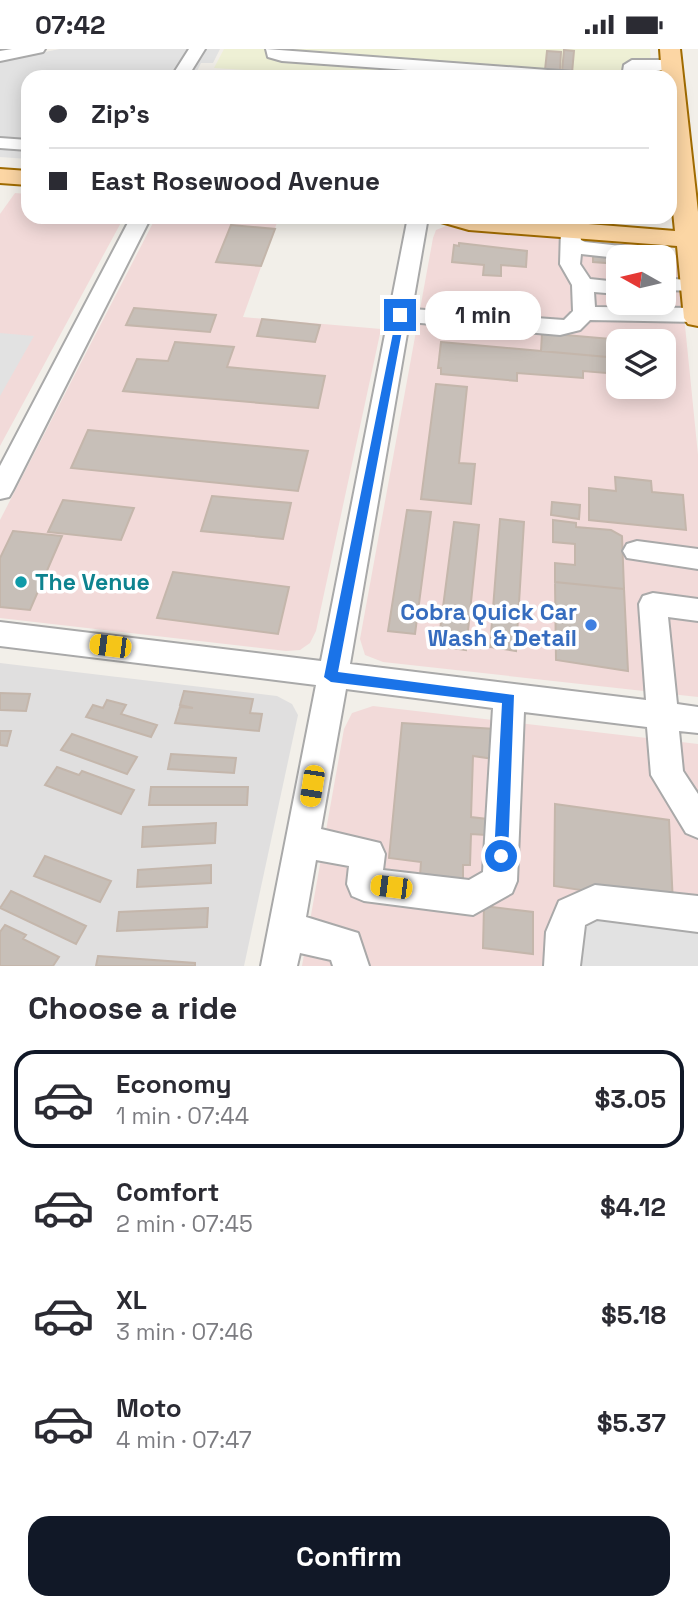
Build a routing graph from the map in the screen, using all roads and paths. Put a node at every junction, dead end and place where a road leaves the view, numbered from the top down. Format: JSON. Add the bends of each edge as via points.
{"nodes":[{"id":1,"x":37,"y":49,"type":"edge"},
{"id":2,"x":197,"y":49,"type":"edge"},
{"id":3,"x":274,"y":49,"type":"edge"},
{"id":4,"x":688,"y":49,"type":"edge"},
{"id":5,"x":0,"y":56,"type":"edge"},
{"id":6,"x":671,"y":57,"type":"edge"},
{"id":7,"x":184,"y":70,"type":"edge"},
{"id":8,"x":477,"y":70,"type":"edge"},
{"id":9,"x":631,"y":70,"type":"edge"},
{"id":10,"x":694,"y":89,"type":"dead end"},
{"id":11,"x":0,"y":143,"type":"edge"},
{"id":12,"x":21,"y":144,"type":"edge"},
{"id":13,"x":677,"y":147,"type":"edge"},
{"id":14,"x":0,"y":176,"type":"edge"},
{"id":15,"x":21,"y":178,"type":"edge"},
{"id":16,"x":137,"y":224,"type":"edge"},
{"id":17,"x":417,"y":224,"type":"edge"},
{"id":18,"x":483,"y":224,"type":"edge"},
{"id":19,"x":654,"y":224,"type":"edge"},
{"id":20,"x":692,"y":231,"type":"edge"},
{"id":21,"x":570,"y":236,"type":"junction"},
{"id":22,"x":606,"y":250,"type":"edge"},
{"id":23,"x":583,"y":285,"type":"junction"},
{"id":24,"x":676,"y":285,"type":"edge"},
{"id":25,"x":693,"y":286,"type":"junction"},
{"id":26,"x":606,"y":287,"type":"edge"},
{"id":27,"x":606,"y":311,"type":"edge"},
{"id":28,"x":584,"y":313,"type":"junction"},
{"id":29,"x":676,"y":313,"type":"edge"},
{"id":30,"x":400,"y":315,"type":"junction"},
{"id":31,"x":698,"y":317,"type":"edge"},
{"id":32,"x":0,"y":490,"type":"edge"},
{"id":33,"x":637,"y":551,"type":"dead end"},
{"id":34,"x":698,"y":559,"type":"edge"},
{"id":35,"x":698,"y":610,"type":"edge"},
{"id":36,"x":0,"y":634,"type":"edge"},
{"id":37,"x":331,"y":677,"type":"junction"},
{"id":38,"x":509,"y":699,"type":"junction"},
{"id":39,"x":662,"y":717,"type":"junction"},
{"id":40,"x":698,"y":720,"type":"edge"},
{"id":41,"x":698,"y":822,"type":"edge"},
{"id":42,"x":303,"y":841,"type":"junction"},
{"id":43,"x":698,"y":914,"type":"edge"},
{"id":44,"x":283,"y":949,"type":"edge"},
{"id":45,"x":351,"y":966,"type":"edge"},
{"id":46,"x":562,"y":966,"type":"edge"}],
"edges":[{"from":1,"to":5,"type":"street"},
{"from":2,"to":7,"type":"lane"},
{"from":3,"to":8,"type":"street","via":[[274,54],[282,56]]},
{"from":4,"to":10,"type":"main road"},
{"from":6,"to":9,"type":"street","via":[[632,65]]},
{"from":11,"to":12,"type":"street"},
{"from":13,"to":20,"type":"main road"},
{"from":14,"to":15,"type":"main road"},
{"from":16,"to":32,"type":"street"},
{"from":17,"to":30,"type":"street"},
{"from":18,"to":21,"type":"main road"},
{"from":19,"to":20,"type":"main road"},
{"from":20,"to":21,"type":"main road"},
{"from":20,"to":25,"type":"main road"},
{"from":21,"to":22,"type":"street","via":[[579,247]]},
{"from":21,"to":23,"type":"street","via":[[570,264]]},
{"from":23,"to":26,"type":"street"},
{"from":23,"to":28,"type":"street"},
{"from":24,"to":25,"type":"street"},
{"from":25,"to":31,"type":"main road"},
{"from":27,"to":28,"type":"street"},
{"from":28,"to":30,"type":"street","via":[[572,325],[560,328]]},
{"from":29,"to":31,"type":"street"},
{"from":30,"to":37,"type":"street"},
{"from":33,"to":34,"type":"street"},
{"from":35,"to":39,"type":"lane","via":[[653,604]]},
{"from":36,"to":37,"type":"street"},
{"from":37,"to":38,"type":"street"},
{"from":37,"to":42,"type":"street"},
{"from":38,"to":39,"type":"street"},
{"from":38,"to":42,"type":"street","via":[[500,881],[473,898],[364,884],[368,854]]},
{"from":39,"to":40,"type":"street"},
{"from":39,"to":41,"type":"street","via":[[667,775]]},
{"from":42,"to":44,"type":"street"},
{"from":43,"to":46,"type":"street","via":[[596,902],[572,913],[564,932]]},
{"from":44,"to":45,"type":"street","via":[[313,936],[345,946]]}]}
